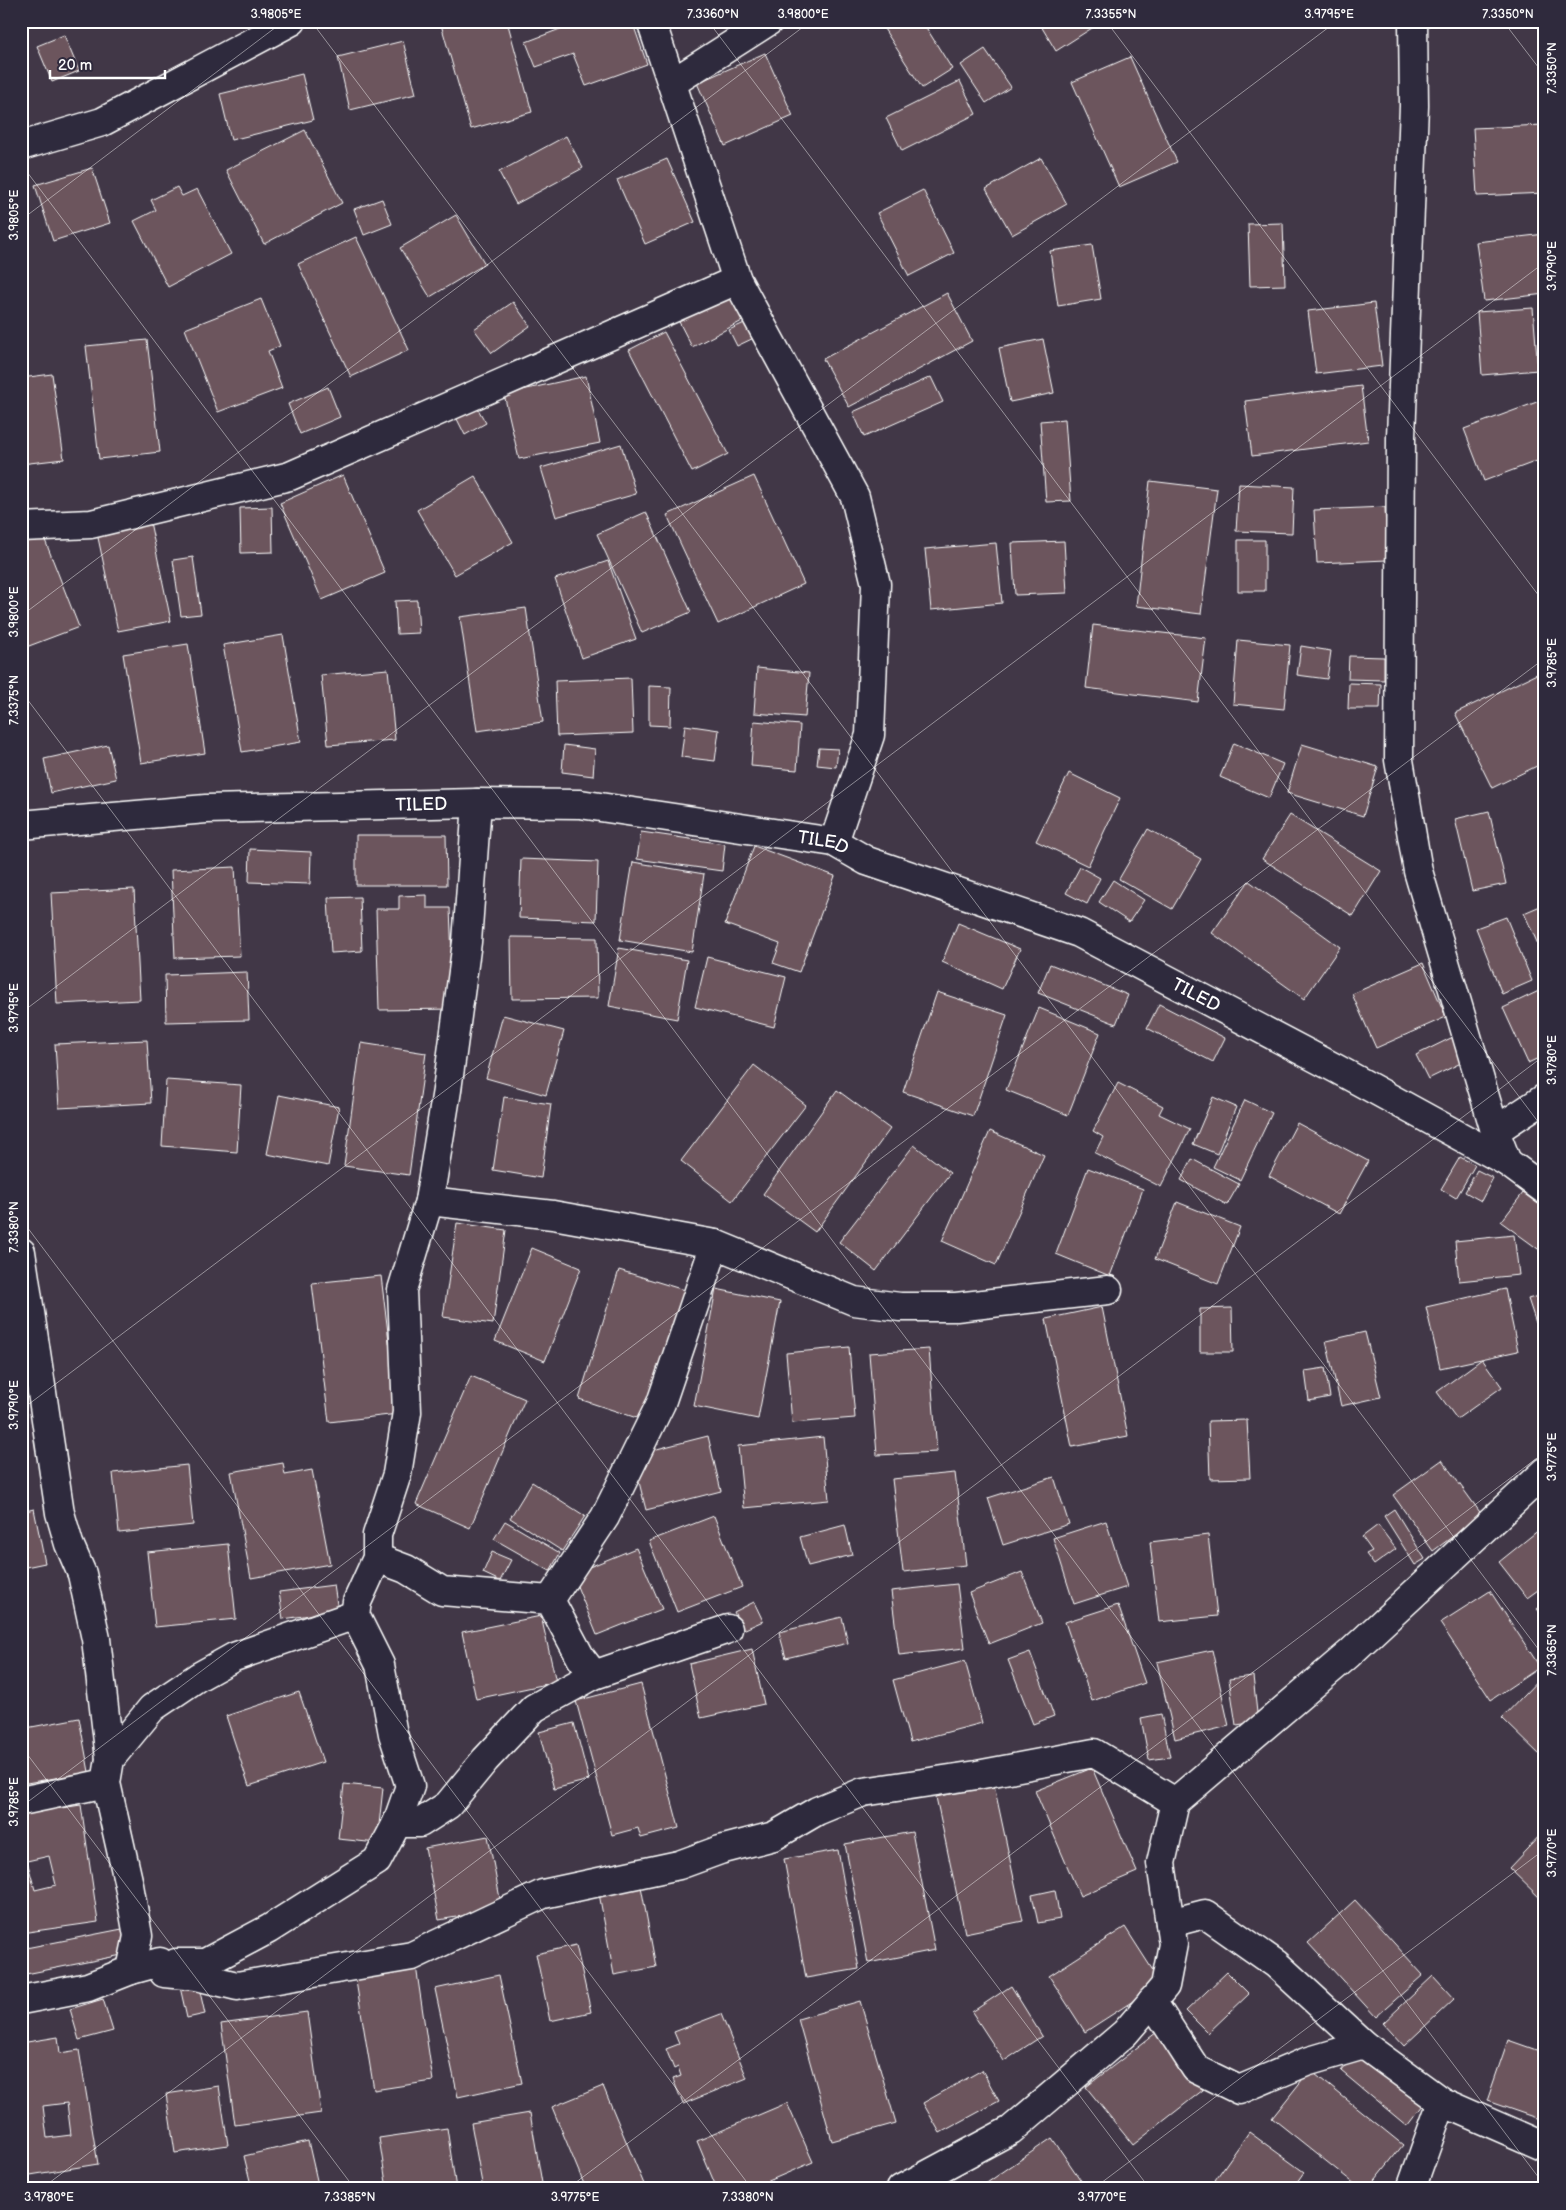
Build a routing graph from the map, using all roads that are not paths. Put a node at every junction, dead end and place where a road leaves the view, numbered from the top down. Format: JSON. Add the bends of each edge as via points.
{"nodes":[{"id":1,"x":292,"y":21,"type":"edge"},
{"id":2,"x":651,"y":21,"type":"edge"},
{"id":3,"x":769,"y":21,"type":"edge"},
{"id":4,"x":1413,"y":21,"type":"edge"},
{"id":5,"x":672,"y":83,"type":"junction"},
{"id":6,"x":21,"y":146,"type":"edge"},
{"id":7,"x":737,"y":280,"type":"junction"},
{"id":8,"x":21,"y":526,"type":"edge"},
{"id":9,"x":477,"y":803,"type":"junction"},
{"id":10,"x":21,"y":825,"type":"edge"},
{"id":11,"x":834,"y":842,"type":"junction"},
{"id":12,"x":1545,"y":1098,"type":"edge"},
{"id":13,"x":1495,"y":1131,"type":"junction"},
{"id":14,"x":1507,"y":1162,"type":"junction"},
{"id":15,"x":1545,"y":1190,"type":"edge"},
{"id":16,"x":429,"y":1201,"type":"junction"},
{"id":17,"x":715,"y":1244,"type":"junction"},
{"id":18,"x":21,"y":1252,"type":"edge"},
{"id":19,"x":1108,"y":1290,"type":"dead end"},
{"id":20,"x":1545,"y":1472,"type":"edge"},
{"id":21,"x":377,"y":1558,"type":"junction"},
{"id":22,"x":550,"y":1600,"type":"junction"},
{"id":23,"x":355,"y":1615,"type":"junction"},
{"id":24,"x":728,"y":1629,"type":"dead end"},
{"id":25,"x":594,"y":1675,"type":"junction"},
{"id":26,"x":108,"y":1771,"type":"junction"},
{"id":27,"x":21,"y":1801,"type":"edge"},
{"id":28,"x":1175,"y":1802,"type":"junction"},
{"id":29,"x":397,"y":1824,"type":"junction"},
{"id":30,"x":1170,"y":1923,"type":"junction"},
{"id":31,"x":160,"y":1962,"type":"junction"},
{"id":32,"x":131,"y":1970,"type":"junction"},
{"id":33,"x":21,"y":2000,"type":"edge"},
{"id":34,"x":1152,"y":2001,"type":"junction"},
{"id":35,"x":1364,"y":2045,"type":"junction"},
{"id":36,"x":1442,"y":2102,"type":"junction"},
{"id":37,"x":1545,"y":2147,"type":"edge"},
{"id":38,"x":900,"y":2189,"type":"edge"},
{"id":39,"x":1411,"y":2189,"type":"edge"}],
"edges":[{"from":1,"to":6,"type":"street","via":[[102,122]]},
{"from":2,"to":5,"type":"street"},
{"from":3,"to":5,"type":"street"},
{"from":4,"to":13,"type":"street","via":[[1414,106],[1401,437],[1399,760],[1418,871]]},
{"from":5,"to":7,"type":"street"},
{"from":7,"to":8,"type":"street","via":[[290,476],[91,524]]},
{"from":7,"to":11,"type":"street","via":[[855,496],[876,584],[870,735]]},
{"from":9,"to":10,"type":"street","name":"TILED","via":[[206,809]]},
{"from":9,"to":11,"type":"street","name":"TILED","via":[[580,804]]},
{"from":9,"to":16,"type":"street","via":[[467,942],[448,1090]]},
{"from":11,"to":14,"type":"street","name":"TILED","via":[[867,861],[1079,933]]},
{"from":12,"to":13,"type":"street"},
{"from":13,"to":14,"type":"street"},
{"from":14,"to":15,"type":"street","name":"TILED"},
{"from":16,"to":17,"type":"street","via":[[553,1215]]},
{"from":16,"to":21,"type":"street","via":[[402,1290],[407,1412],[397,1474],[377,1535]]},
{"from":17,"to":19,"type":"street","via":[[854,1301],[900,1307],[956,1307]]},
{"from":17,"to":22,"type":"street","via":[[661,1403],[605,1517]]},
{"from":18,"to":26,"type":"street","via":[[60,1513],[68,1544],[82,1574],[96,1639]]},
{"from":20,"to":28,"type":"street","via":[[1349,1654]]},
{"from":21,"to":22,"type":"street","via":[[406,1569],[442,1591]]},
{"from":21,"to":23,"type":"street","via":[[357,1602]]},
{"from":22,"to":25,"type":"street","via":[[580,1658]]},
{"from":23,"to":26,"type":"street","via":[[234,1657],[198,1677],[152,1708]]},
{"from":23,"to":29,"type":"street","via":[[380,1665],[393,1734],[410,1786]]},
{"from":24,"to":25,"type":"street"},
{"from":25,"to":29,"type":"street","via":[[534,1708],[448,1805],[420,1823]]},
{"from":26,"to":27,"type":"street"},
{"from":26,"to":32,"type":"street","via":[[138,1936]]},
{"from":28,"to":30,"type":"street","via":[[1161,1863]]},
{"from":28,"to":31,"type":"street","via":[[1094,1753],[863,1792],[818,1811],[774,1836],[678,1865],[543,1894],[412,1956],[238,1986],[164,1972]]},
{"from":29,"to":31,"type":"street","via":[[378,1861],[269,1929],[206,1963]]},
{"from":30,"to":34,"type":"street","via":[[1173,1944],[1165,1986]]},
{"from":30,"to":35,"type":"street","via":[[1205,1914],[1276,1964]]},
{"from":31,"to":32,"type":"street"},
{"from":32,"to":33,"type":"street","via":[[88,1987]]},
{"from":34,"to":35,"type":"street","via":[[1196,2069],[1239,2090],[1306,2062]]},
{"from":34,"to":38,"type":"street","via":[[1125,2033],[1011,2130]]},
{"from":35,"to":36,"type":"street"},
{"from":36,"to":37,"type":"street"},
{"from":36,"to":39,"type":"street"}]}
